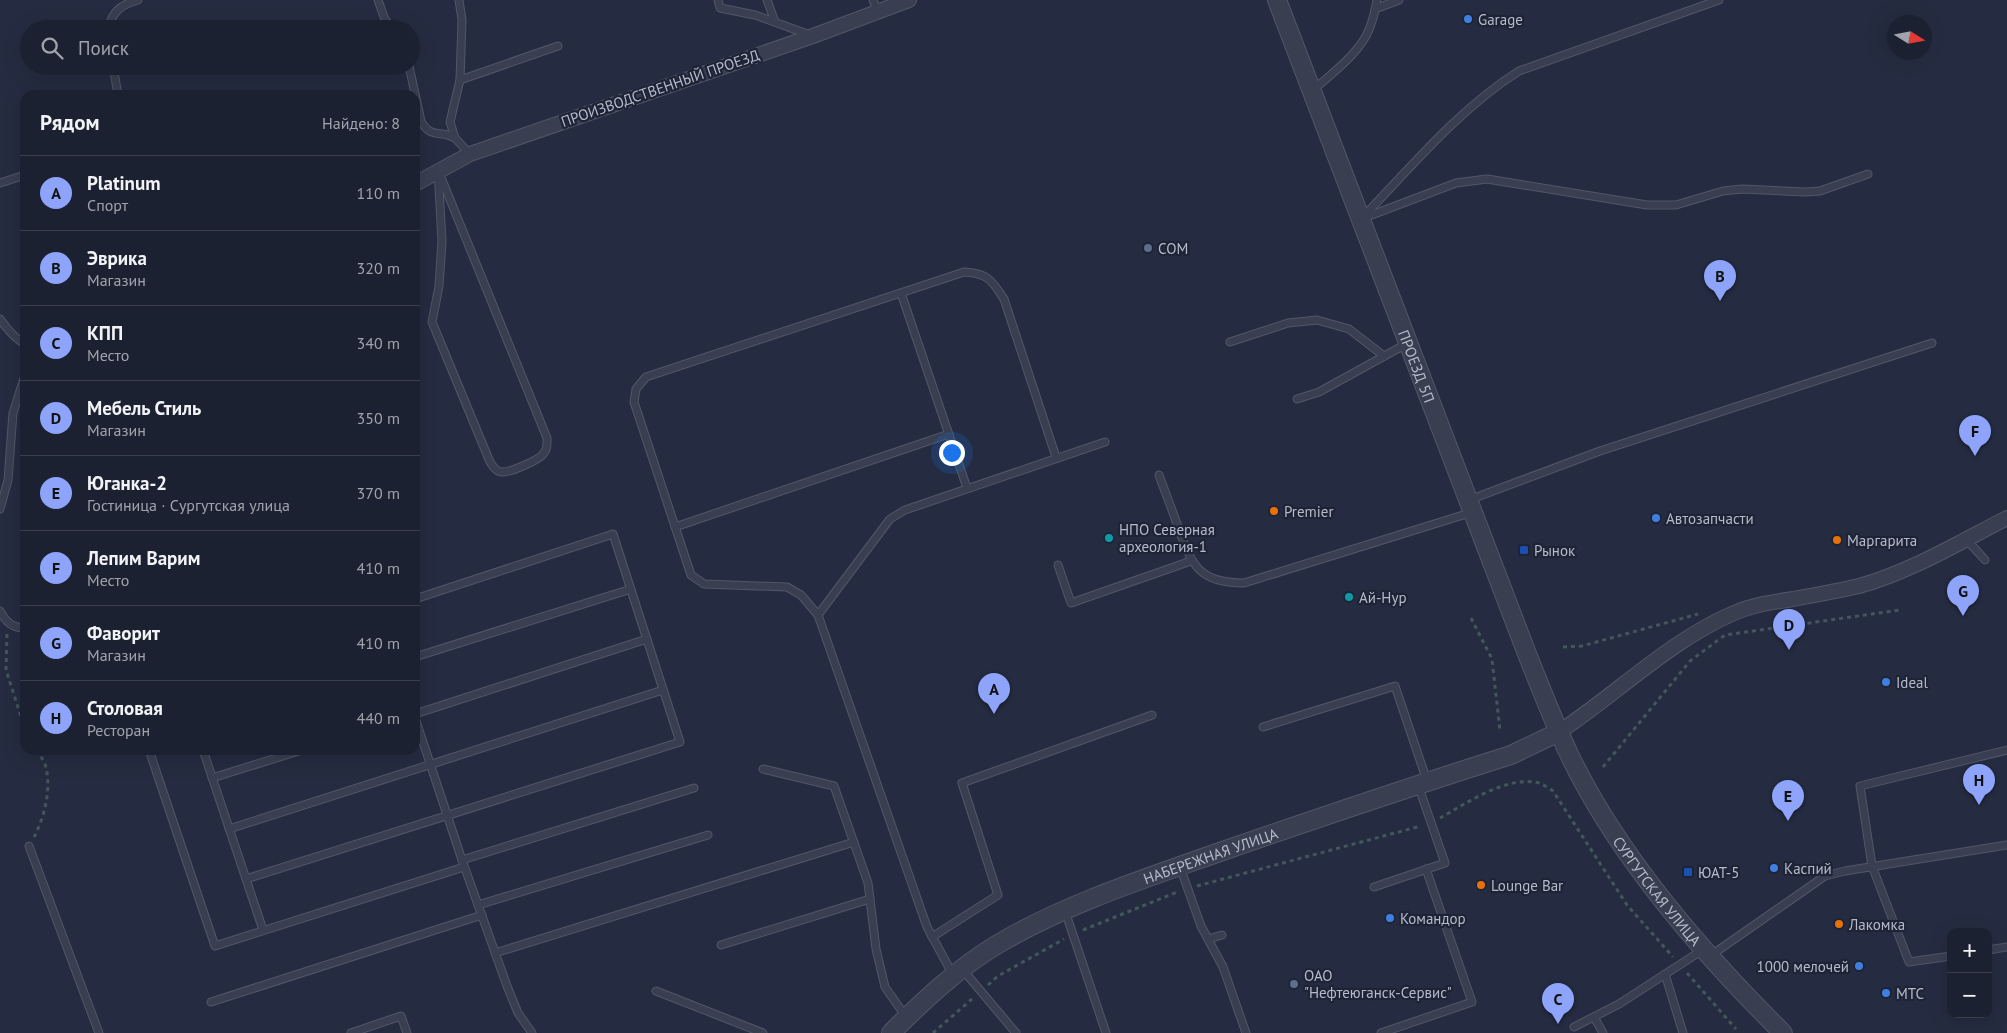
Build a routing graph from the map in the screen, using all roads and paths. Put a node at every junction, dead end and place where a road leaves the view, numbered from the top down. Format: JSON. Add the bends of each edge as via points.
{"nodes":[{"id":1,"x":138,"y":0,"type":"edge"},
{"id":2,"x":378,"y":0,"type":"edge"},
{"id":3,"x":459,"y":0,"type":"edge"},
{"id":4,"x":718,"y":0,"type":"edge"},
{"id":5,"x":767,"y":0,"type":"edge"},
{"id":6,"x":909,"y":0,"type":"edge"},
{"id":7,"x":1277,"y":0,"type":"edge"},
{"id":8,"x":1377,"y":0,"type":"edge"},
{"id":9,"x":1399,"y":0,"type":"edge"},
{"id":10,"x":1719,"y":0,"type":"edge"},
{"id":11,"x":876,"y":6,"type":"edge"},
{"id":12,"x":1375,"y":8,"type":"junction"},
{"id":13,"x":112,"y":20,"type":"edge"},
{"id":14,"x":386,"y":20,"type":"edge"},
{"id":15,"x":775,"y":22,"type":"junction"},
{"id":16,"x":812,"y":36,"type":"junction"},
{"id":17,"x":558,"y":46,"type":"dead end"},
{"id":18,"x":115,"y":75,"type":"edge"},
{"id":19,"x":411,"y":75,"type":"edge"},
{"id":20,"x":460,"y":80,"type":"junction"},
{"id":21,"x":117,"y":90,"type":"edge"},
{"id":22,"x":414,"y":90,"type":"edge"},
{"id":23,"x":1312,"y":91,"type":"junction"},
{"id":24,"x":420,"y":116,"type":"edge"},
{"id":25,"x":454,"y":138,"type":"junction"},
{"id":26,"x":470,"y":154,"type":"junction"},
{"id":27,"x":438,"y":170,"type":"junction"},
{"id":28,"x":1868,"y":174,"type":"dead end"},
{"id":29,"x":20,"y":177,"type":"edge"},
{"id":30,"x":420,"y":181,"type":"edge"},
{"id":31,"x":0,"y":183,"type":"edge"},
{"id":32,"x":1361,"y":219,"type":"junction"},
{"id":33,"x":902,"y":293,"type":"junction"},
{"id":34,"x":0,"y":318,"type":"edge"},
{"id":35,"x":20,"y":341,"type":"edge"},
{"id":36,"x":1230,"y":342,"type":"dead end"},
{"id":37,"x":1408,"y":342,"type":"junction"},
{"id":38,"x":1932,"y":343,"type":"dead end"},
{"id":39,"x":1384,"y":356,"type":"junction"},
{"id":40,"x":20,"y":391,"type":"edge"},
{"id":41,"x":1297,"y":399,"type":"dead end"},
{"id":42,"x":949,"y":434,"type":"junction"},
{"id":43,"x":1105,"y":442,"type":"dead end"},
{"id":44,"x":1056,"y":457,"type":"junction"},
{"id":45,"x":1159,"y":475,"type":"dead end"},
{"id":46,"x":967,"y":488,"type":"junction"},
{"id":47,"x":1471,"y":506,"type":"junction"},
{"id":48,"x":0,"y":509,"type":"edge"},
{"id":49,"x":2007,"y":518,"type":"edge"},
{"id":50,"x":676,"y":527,"type":"junction"},
{"id":51,"x":1966,"y":539,"type":"junction"},
{"id":52,"x":1985,"y":560,"type":"dead end"},
{"id":53,"x":1191,"y":561,"type":"junction"},
{"id":54,"x":1058,"y":565,"type":"dead end"},
{"id":55,"x":630,"y":589,"type":"junction"},
{"id":56,"x":420,"y":597,"type":"edge"},
{"id":57,"x":1900,"y":610,"type":"dead end"},
{"id":58,"x":0,"y":611,"type":"edge"},
{"id":59,"x":1704,"y":612,"type":"dead end"},
{"id":60,"x":818,"y":616,"type":"junction"},
{"id":61,"x":1471,"y":618,"type":"dead end"},
{"id":62,"x":7,"y":623,"type":"junction"},
{"id":63,"x":20,"y":628,"type":"edge"},
{"id":64,"x":647,"y":640,"type":"junction"},
{"id":65,"x":1563,"y":647,"type":"dead end"},
{"id":66,"x":420,"y":655,"type":"edge"},
{"id":67,"x":663,"y":690,"type":"junction"},
{"id":68,"x":20,"y":713,"type":"edge"},
{"id":69,"x":420,"y":714,"type":"edge"},
{"id":70,"x":1152,"y":715,"type":"dead end"},
{"id":71,"x":1263,"y":727,"type":"dead end"},
{"id":72,"x":1500,"y":730,"type":"dead end"},
{"id":73,"x":420,"y":731,"type":"edge"},
{"id":74,"x":1559,"y":732,"type":"junction"},
{"id":75,"x":2007,"y":750,"type":"edge"},
{"id":76,"x":39,"y":755,"type":"edge"},
{"id":77,"x":151,"y":755,"type":"edge"},
{"id":78,"x":205,"y":755,"type":"edge"},
{"id":79,"x":286,"y":755,"type":"edge"},
{"id":80,"x":431,"y":765,"type":"junction"},
{"id":81,"x":1603,"y":767,"type":"dead end"},
{"id":82,"x":763,"y":769,"type":"dead end"},
{"id":83,"x":212,"y":778,"type":"junction"},
{"id":84,"x":1423,"y":783,"type":"junction"},
{"id":85,"x":694,"y":788,"type":"dead end"},
{"id":86,"x":447,"y":815,"type":"junction"},
{"id":87,"x":1432,"y":824,"type":"junction"},
{"id":88,"x":229,"y":829,"type":"junction"},
{"id":89,"x":708,"y":835,"type":"dead end"},
{"id":90,"x":854,"y":842,"type":"junction"},
{"id":91,"x":2007,"y":845,"type":"edge"},
{"id":92,"x":29,"y":846,"type":"joint"},
{"id":93,"x":463,"y":863,"type":"junction"},
{"id":94,"x":1180,"y":866,"type":"junction"},
{"id":95,"x":1872,"y":866,"type":"junction"},
{"id":96,"x":1426,"y":869,"type":"junction"},
{"id":97,"x":246,"y":879,"type":"junction"},
{"id":98,"x":1374,"y":887,"type":"dead end"},
{"id":99,"x":1187,"y":888,"type":"junction"},
{"id":100,"x":870,"y":899,"type":"junction"},
{"id":101,"x":478,"y":905,"type":"junction"},
{"id":102,"x":1064,"y":910,"type":"junction"},
{"id":103,"x":482,"y":915,"type":"junction"},
{"id":104,"x":263,"y":930,"type":"junction"},
{"id":105,"x":1072,"y":934,"type":"junction"},
{"id":106,"x":1222,"y":934,"type":"dead end"},
{"id":107,"x":932,"y":937,"type":"junction"},
{"id":108,"x":1208,"y":939,"type":"junction"},
{"id":109,"x":721,"y":945,"type":"dead end"},
{"id":110,"x":2007,"y":947,"type":"edge"},
{"id":111,"x":1992,"y":949,"type":"edge"},
{"id":112,"x":495,"y":953,"type":"junction"},
{"id":113,"x":1707,"y":953,"type":"junction"},
{"id":114,"x":1947,"y":957,"type":"edge"},
{"id":115,"x":1679,"y":965,"type":"junction"},
{"id":116,"x":958,"y":972,"type":"junction"},
{"id":117,"x":1665,"y":974,"type":"junction"},
{"id":118,"x":656,"y":991,"type":"dead end"},
{"id":119,"x":980,"y":992,"type":"junction"},
{"id":120,"x":211,"y":1002,"type":"dead end"},
{"id":121,"x":1594,"y":1017,"type":"junction"},
{"id":122,"x":906,"y":1018,"type":"junction"},
{"id":123,"x":1574,"y":1027,"type":"dead end"},
{"id":124,"x":1736,"y":1029,"type":"dead end"},
{"id":125,"x":98,"y":1033,"type":"edge"},
{"id":126,"x":352,"y":1033,"type":"edge"},
{"id":127,"x":407,"y":1033,"type":"edge"},
{"id":128,"x":532,"y":1033,"type":"edge"},
{"id":129,"x":763,"y":1033,"type":"edge"},
{"id":130,"x":891,"y":1033,"type":"edge"},
{"id":131,"x":933,"y":1033,"type":"edge"},
{"id":132,"x":1016,"y":1033,"type":"edge"},
{"id":133,"x":1106,"y":1033,"type":"edge"},
{"id":134,"x":1246,"y":1033,"type":"edge"},
{"id":135,"x":1381,"y":1033,"type":"edge"},
{"id":136,"x":1603,"y":1033,"type":"edge"},
{"id":137,"x":1683,"y":1033,"type":"edge"},
{"id":138,"x":1783,"y":1033,"type":"edge"}],
"edges":[{"from":1,"to":13,"type":"lane","via":[[125,4],[114,13]]},
{"from":2,"to":14,"type":"lane"},
{"from":3,"to":20,"type":"lane","via":[[462,20]]},
{"from":4,"to":15,"type":"lane","via":[[720,8]]},
{"from":5,"to":15,"type":"lane"},
{"from":6,"to":11,"type":"street","name":"ПРОИЗВОДСТВЕННЫЙ ПРОЕЗД"},
{"from":7,"to":23,"type":"street","name":"ПРОЕЗД 5П"},
{"from":8,"to":12,"type":"lane"},
{"from":9,"to":12,"type":"lane"},
{"from":10,"to":32,"type":"lane","via":[[1519,71],[1496,86],[1454,123]]},
{"from":11,"to":16,"type":"street","name":"ПРОИЗВОДСТВЕННЫЙ ПРОЕЗД"},
{"from":12,"to":23,"type":"lane","via":[[1367,35],[1345,62]]},
{"from":15,"to":16,"type":"lane"},
{"from":16,"to":26,"type":"street","name":"ПРОИЗВОДСТВЕННЫЙ ПРОЕЗД"},
{"from":17,"to":20,"type":"lane"},
{"from":18,"to":21,"type":"lane"},
{"from":19,"to":22,"type":"lane"},
{"from":20,"to":25,"type":"lane","via":[[450,116]]},
{"from":23,"to":32,"type":"street","name":"ПРОЕЗД 5П"},
{"from":24,"to":25,"type":"lane","via":[[425,128]]},
{"from":25,"to":26,"type":"lane"},
{"from":26,"to":27,"type":"street","name":"ПРОИЗВОДСТВЕННЫЙ ПРОЕЗД"},
{"from":27,"to":27,"type":"lane","via":[[547,438],[544,454],[508,472],[501,472],[490,462],[432,322],[439,286],[442,241]]},
{"from":27,"to":30,"type":"street","name":"ПРОИЗВОДСТВЕННЫЙ ПРОЕЗД"},
{"from":28,"to":32,"type":"lane","via":[[1820,191],[1742,189],[1723,191],[1676,205],[1647,205],[1487,179],[1456,183]]},
{"from":29,"to":31,"type":"lane"},
{"from":32,"to":37,"type":"street","name":"ПРОЕЗД 5П"},
{"from":33,"to":42,"type":"lane"},
{"from":33,"to":44,"type":"lane","via":[[964,272],[980,273],[994,284],[1004,299]]},
{"from":33,"to":50,"type":"lane","via":[[646,377],[636,389],[634,402]]},
{"from":34,"to":35,"type":"lane"},
{"from":36,"to":39,"type":"lane","via":[[1288,323],[1317,320],[1349,329]]},
{"from":37,"to":39,"type":"lane"},
{"from":37,"to":47,"type":"street","name":"ПРОЕЗД 5П"},
{"from":38,"to":47,"type":"lane","via":[[1600,451]]},
{"from":39,"to":41,"type":"lane","via":[[1319,392]]},
{"from":40,"to":48,"type":"lane","via":[[13,413],[8,480]]},
{"from":42,"to":46,"type":"lane"},
{"from":42,"to":50,"type":"lane"},
{"from":43,"to":44,"type":"lane"},
{"from":44,"to":46,"type":"lane"},
{"from":45,"to":53,"type":"lane"},
{"from":46,"to":60,"type":"lane","via":[[905,510],[890,519]]},
{"from":47,"to":53,"type":"lane","via":[[1244,583],[1225,583],[1204,574]]},
{"from":47,"to":74,"type":"street","name":"ПРОЕЗД 5П"},
{"from":49,"to":51,"type":"street"},
{"from":50,"to":60,"type":"lane","via":[[691,575],[704,584],[787,587],[801,595]]},
{"from":51,"to":52,"type":"lane"},
{"from":51,"to":74,"type":"street","via":[[1898,572],[1862,585],[1760,604],[1721,618]]},
{"from":53,"to":54,"type":"lane","via":[[1072,603]]},
{"from":55,"to":56,"type":"lane","via":[[613,534]]},
{"from":55,"to":64,"type":"lane"},
{"from":55,"to":66,"type":"lane"},
{"from":57,"to":81,"type":"path","via":[[1725,635],[1690,661]]},
{"from":58,"to":62,"type":"lane"},
{"from":59,"to":65,"type":"path","via":[[1582,646]]},
{"from":60,"to":107,"type":"lane"},
{"from":61,"to":72,"type":"path","via":[[1492,659]]},
{"from":62,"to":63,"type":"lane"},
{"from":62,"to":68,"type":"path","via":[[6,670]]},
{"from":64,"to":67,"type":"lane"},
{"from":64,"to":69,"type":"lane"},
{"from":67,"to":80,"type":"lane"},
{"from":67,"to":86,"type":"lane","via":[[680,742]]},
{"from":70,"to":107,"type":"lane","via":[[962,784],[998,896]]},
{"from":71,"to":84,"type":"lane","via":[[1395,686]]},
{"from":73,"to":80,"type":"lane"},
{"from":74,"to":84,"type":"street","name":"НАБЕРЕЖНАЯ УЛИЦА","via":[[1511,754]]},
{"from":74,"to":113,"type":"street","name":"СУРГУТСКАЯ УЛИЦА","via":[[1582,778],[1650,884]]},
{"from":75,"to":95,"type":"lane","via":[[1860,786]]},
{"from":76,"to":92,"type":"path","via":[[45,763],[48,793],[42,820]]},
{"from":77,"to":104,"type":"lane","via":[[215,946]]},
{"from":78,"to":83,"type":"lane"},
{"from":79,"to":83,"type":"lane"},
{"from":80,"to":86,"type":"lane"},
{"from":80,"to":88,"type":"lane"},
{"from":82,"to":90,"type":"lane","via":[[834,786]]},
{"from":83,"to":88,"type":"lane"},
{"from":84,"to":87,"type":"lane"},
{"from":84,"to":94,"type":"street","name":"НАБЕРЕЖНАЯ УЛИЦА"},
{"from":85,"to":93,"type":"lane"},
{"from":86,"to":93,"type":"lane"},
{"from":86,"to":97,"type":"lane"},
{"from":87,"to":96,"type":"lane","via":[[1445,863]]},
{"from":87,"to":99,"type":"path"},
{"from":87,"to":115,"type":"path","via":[[1487,792],[1507,785],[1540,783],[1553,791],[1627,905]]},
{"from":88,"to":97,"type":"lane"},
{"from":89,"to":101,"type":"lane"},
{"from":90,"to":100,"type":"lane"},
{"from":90,"to":112,"type":"lane"},
{"from":91,"to":95,"type":"lane"},
{"from":92,"to":125,"type":"lane"},
{"from":93,"to":101,"type":"lane"},
{"from":93,"to":104,"type":"lane"},
{"from":94,"to":99,"type":"lane"},
{"from":94,"to":102,"type":"street","name":"НАБЕРЕЖНАЯ УЛИЦА"},
{"from":95,"to":113,"type":"lane","via":[[1825,876]]},
{"from":95,"to":114,"type":"lane","via":[[1909,962]]},
{"from":96,"to":98,"type":"lane"},
{"from":96,"to":135,"type":"lane","via":[[1472,1002]]},
{"from":97,"to":104,"type":"lane"},
{"from":99,"to":105,"type":"path"},
{"from":99,"to":108,"type":"lane"},
{"from":100,"to":109,"type":"lane"},
{"from":100,"to":122,"type":"lane","via":[[885,987]]},
{"from":101,"to":103,"type":"lane"},
{"from":102,"to":105,"type":"lane"},
{"from":102,"to":116,"type":"street","name":"НАБЕРЕЖНАЯ УЛИЦА","via":[[998,944]]},
{"from":103,"to":112,"type":"lane"},
{"from":103,"to":120,"type":"lane"},
{"from":105,"to":119,"type":"path","via":[[998,976]]},
{"from":105,"to":133,"type":"lane"},
{"from":106,"to":108,"type":"lane"},
{"from":107,"to":116,"type":"lane"},
{"from":108,"to":134,"type":"lane","via":[[1223,967]]},
{"from":110,"to":111,"type":"lane"},
{"from":112,"to":128,"type":"lane","via":[[518,1013]]},
{"from":113,"to":115,"type":"lane"},
{"from":113,"to":138,"type":"street","name":"СУРГУТСКАЯ УЛИЦА"},
{"from":115,"to":117,"type":"lane"},
{"from":115,"to":124,"type":"path"},
{"from":116,"to":119,"type":"lane"},
{"from":116,"to":122,"type":"street","name":"НАБЕРЕЖНАЯ УЛИЦА"},
{"from":117,"to":121,"type":"lane"},
{"from":117,"to":137,"type":"lane"},
{"from":118,"to":129,"type":"lane"},
{"from":119,"to":131,"type":"path"},
{"from":119,"to":132,"type":"lane"},
{"from":121,"to":123,"type":"lane"},
{"from":121,"to":136,"type":"lane"},
{"from":122,"to":130,"type":"street","name":"НАБЕРЕЖНАЯ УЛИЦА"},
{"from":126,"to":127,"type":"lane","via":[[401,1016]]}]}
